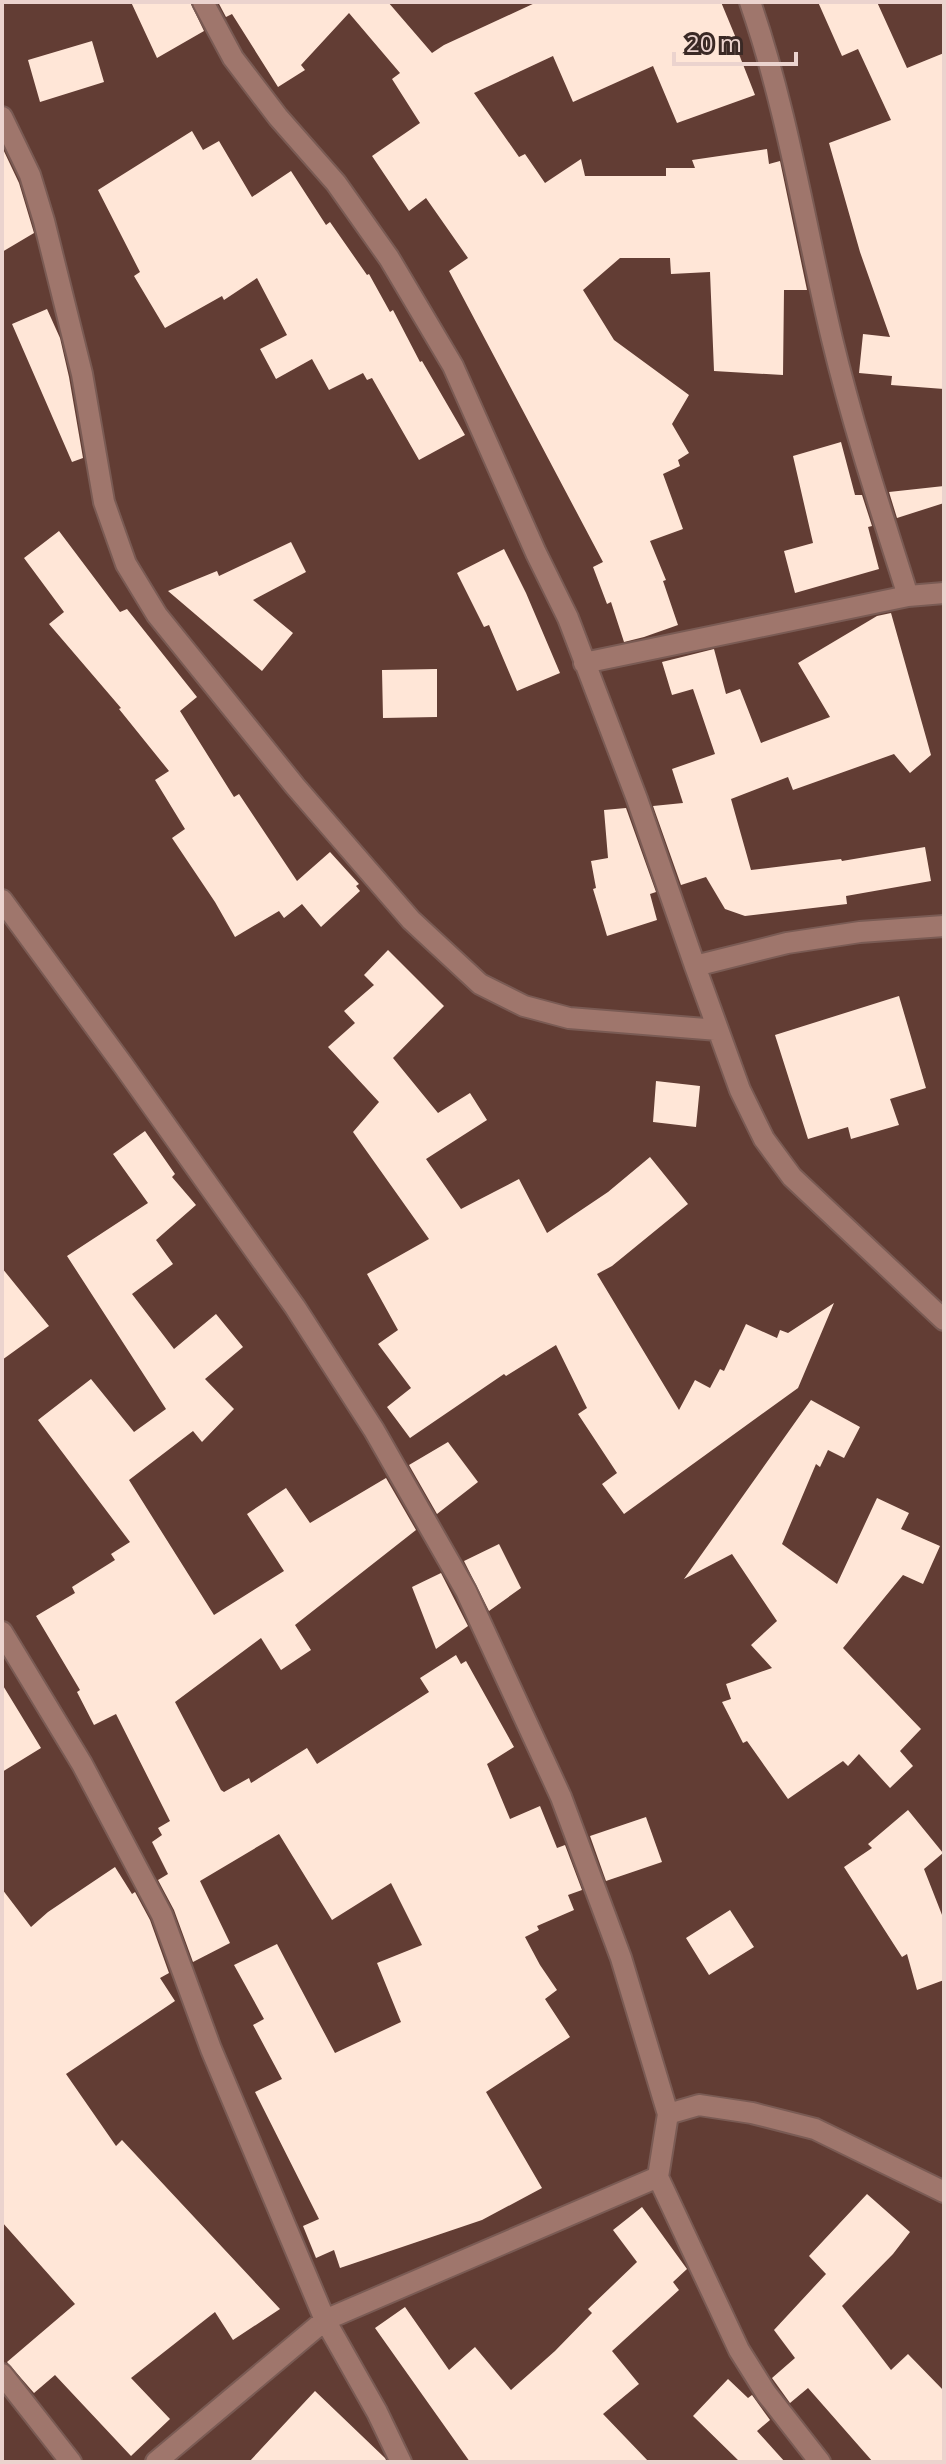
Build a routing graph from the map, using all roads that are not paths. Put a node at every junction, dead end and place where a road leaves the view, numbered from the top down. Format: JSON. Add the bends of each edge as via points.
{"nodes":[{"id":1,"x":203,"y":2,"type":"edge"},
{"id":2,"x":750,"y":2,"type":"edge"},
{"id":3,"x":2,"y":117,"type":"edge"},
{"id":4,"x":944,"y":593,"type":"edge"},
{"id":5,"x":908,"y":596,"type":"junction"},
{"id":6,"x":584,"y":663,"type":"junction"},
{"id":7,"x":2,"y":900,"type":"edge"},
{"id":8,"x":944,"y":926,"type":"edge"},
{"id":9,"x":695,"y":966,"type":"junction"},
{"id":10,"x":718,"y":1030,"type":"junction"},
{"id":11,"x":944,"y":1320,"type":"edge"},
{"id":12,"x":2,"y":1632,"type":"edge"},
{"id":13,"x":668,"y":2114,"type":"junction"},
{"id":14,"x":658,"y":2177,"type":"junction"},
{"id":15,"x":944,"y":2192,"type":"edge"},
{"id":16,"x":325,"y":2320,"type":"junction"},
{"id":17,"x":2,"y":2374,"type":"edge"},
{"id":18,"x":71,"y":2462,"type":"edge"},
{"id":19,"x":156,"y":2462,"type":"edge"},
{"id":20,"x":401,"y":2462,"type":"edge"},
{"id":21,"x":820,"y":2462,"type":"edge"}],
"edges":[{"from":1,"to":6,"type":"street","via":[[233,58],[336,183],[389,258],[445,353]]},
{"from":2,"to":5,"type":"street","via":[[783,113],[859,443]]},
{"from":3,"to":10,"type":"street","via":[[30,175],[44,221],[82,374],[104,502],[126,564],[157,615],[411,920],[480,984],[524,1006],[569,1018]]},
{"from":4,"to":5,"type":"street"},
{"from":5,"to":6,"type":"street"},
{"from":6,"to":9,"type":"street"},
{"from":7,"to":13,"type":"street","via":[[295,1307],[374,1430],[466,1591],[561,1797],[621,1958]]},
{"from":8,"to":9,"type":"street","via":[[787,943]]},
{"from":9,"to":10,"type":"street"},
{"from":10,"to":11,"type":"street","via":[[764,1139],[792,1177]]},
{"from":12,"to":16,"type":"street","via":[[82,1764],[162,1915],[211,2049]]},
{"from":13,"to":14,"type":"street"},
{"from":13,"to":15,"type":"street","via":[[699,2105],[815,2129]]},
{"from":14,"to":16,"type":"street"},
{"from":14,"to":21,"type":"street","via":[[739,2350]]},
{"from":16,"to":19,"type":"street"},
{"from":16,"to":20,"type":"street"},
{"from":17,"to":18,"type":"street"}]}
